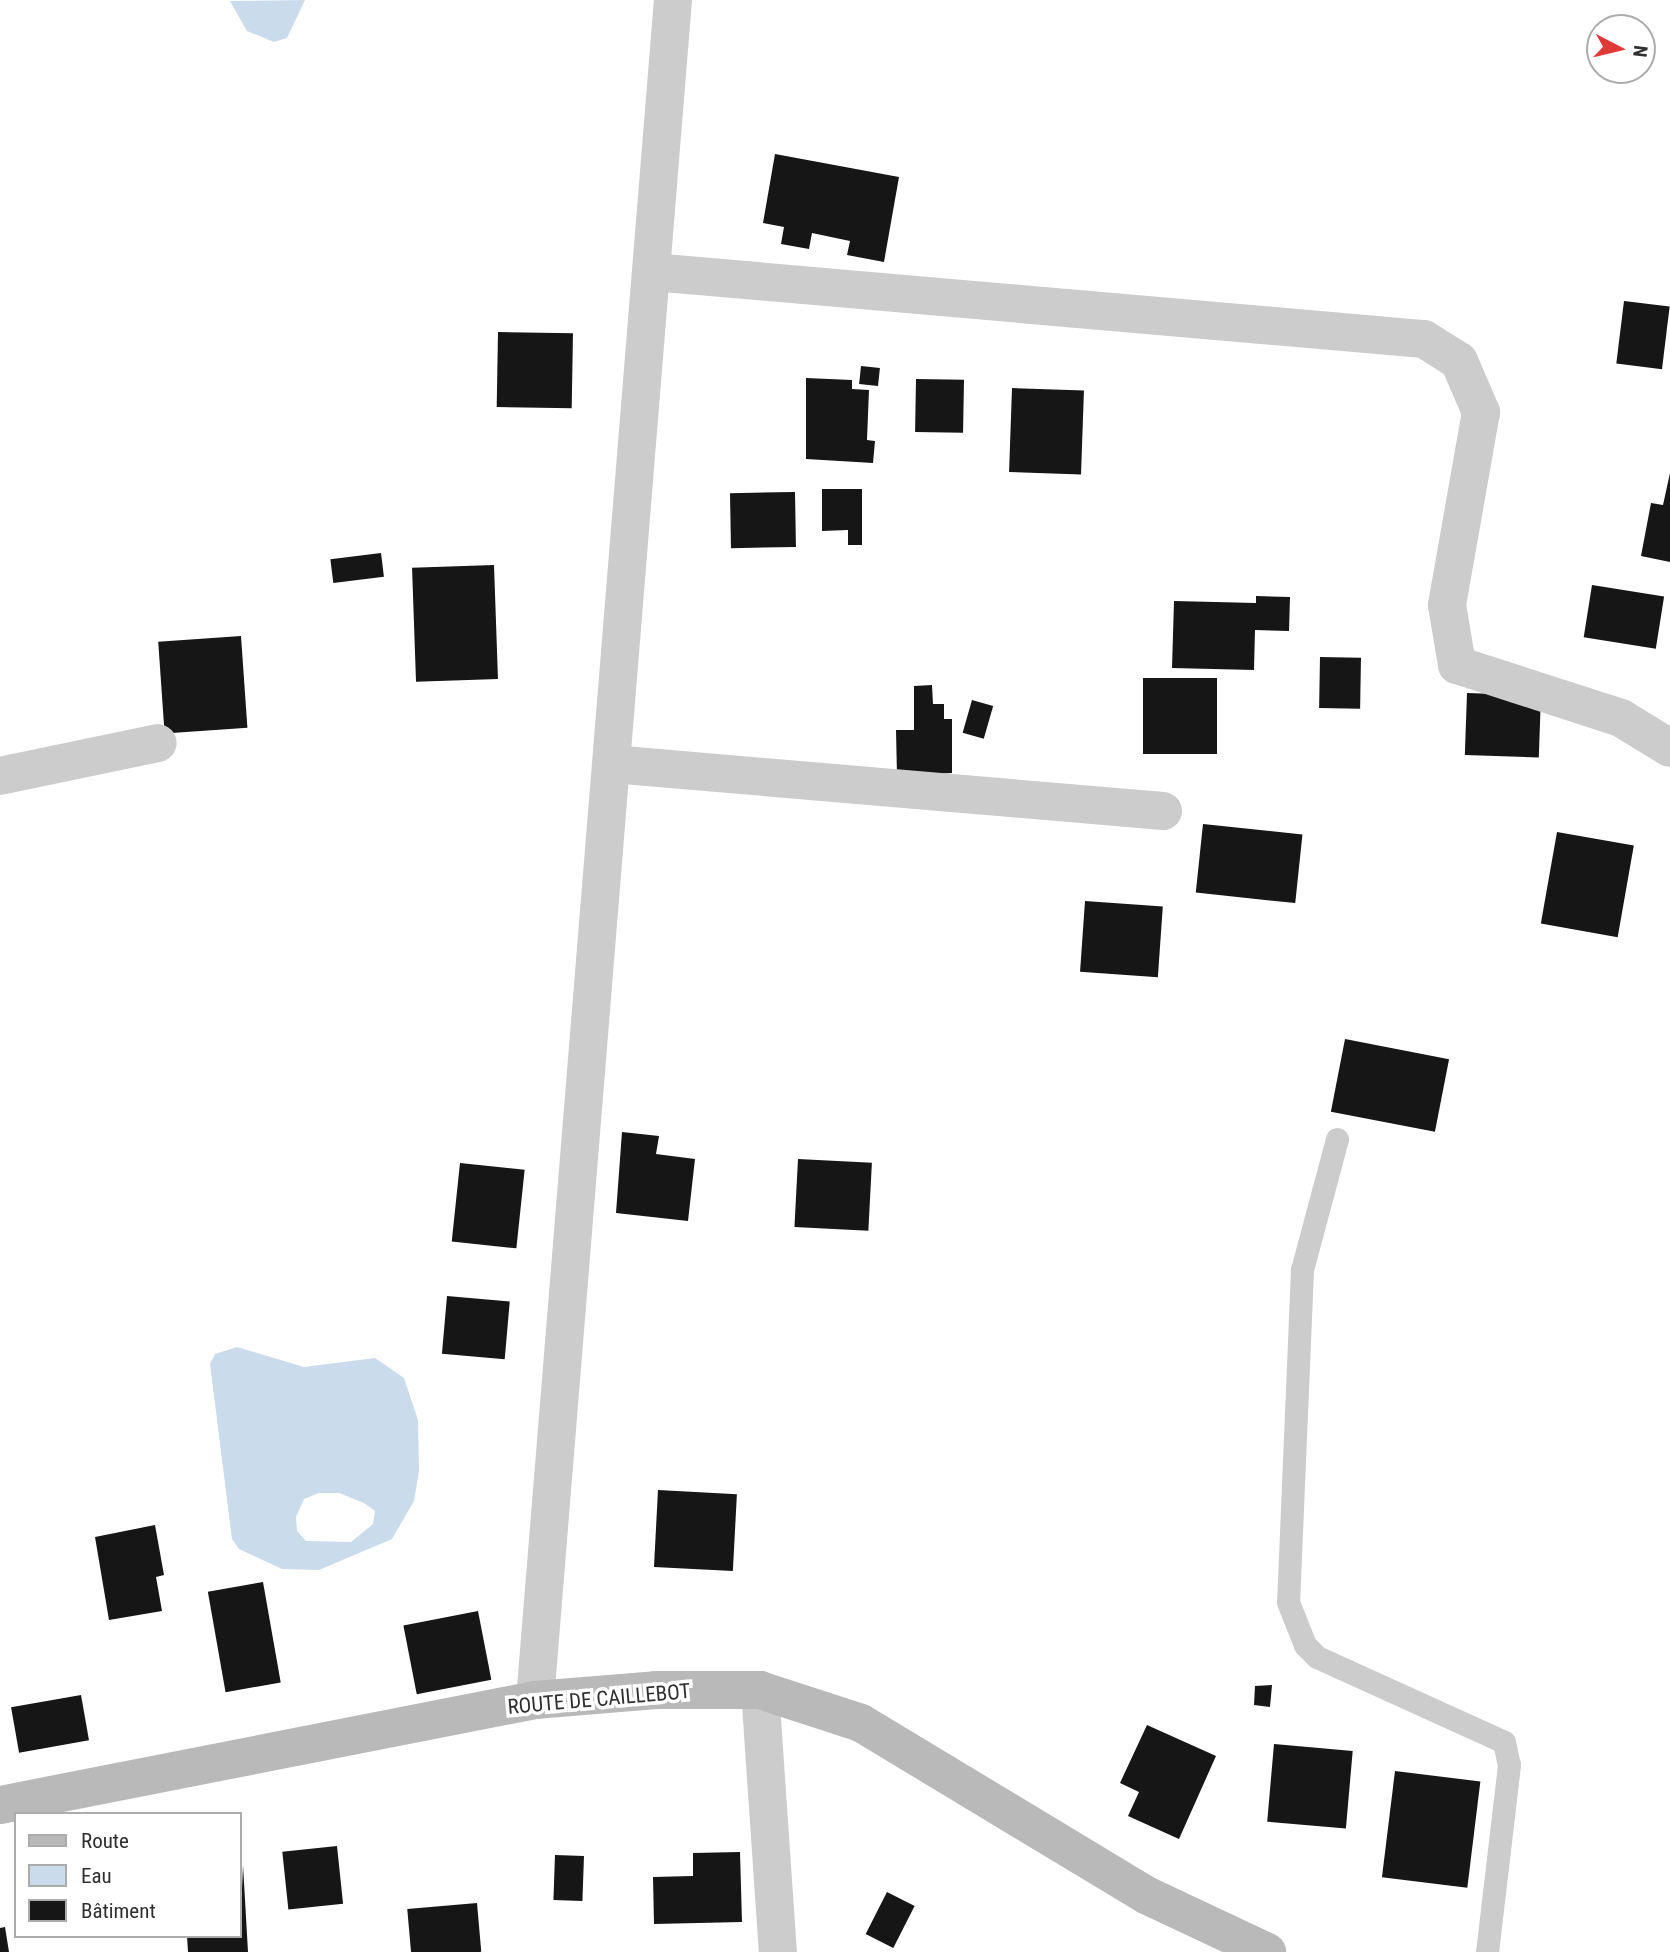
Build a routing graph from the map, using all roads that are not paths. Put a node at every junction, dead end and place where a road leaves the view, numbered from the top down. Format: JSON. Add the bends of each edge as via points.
{"nodes":[{"id":1,"x":673,"y":0,"type":"edge"},
{"id":2,"x":653,"y":272,"type":"junction"},
{"id":3,"x":158,"y":743,"type":"dead end"},
{"id":4,"x":1670,"y":748,"type":"edge"},
{"id":5,"x":612,"y":764,"type":"junction"},
{"id":6,"x":0,"y":776,"type":"edge"},
{"id":7,"x":1163,"y":811,"type":"dead end"},
{"id":8,"x":1337,"y":1139,"type":"dead end"},
{"id":9,"x":760,"y":1690,"type":"junction"},
{"id":10,"x":536,"y":1700,"type":"junction"},
{"id":11,"x":0,"y":1805,"type":"edge"},
{"id":12,"x":778,"y":1952,"type":"edge"},
{"id":13,"x":1267,"y":1952,"type":"edge"},
{"id":14,"x":1487,"y":1952,"type":"edge"}],
"edges":[{"from":1,"to":2,"type":"street"},
{"from":2,"to":4,"type":"street","via":[[1424,339],[1459,361],[1481,412],[1447,605],[1457,665],[1621,718]]},
{"from":2,"to":5,"type":"street"},
{"from":3,"to":6,"type":"street"},
{"from":5,"to":7,"type":"street"},
{"from":5,"to":10,"type":"street"},
{"from":8,"to":14,"type":"lane","via":[[1302,1270],[1288,1602],[1305,1645],[1317,1657],[1504,1742],[1509,1766]]},
{"from":9,"to":10,"type":"main road","name":"ROUTE DE CAILLEBOT","via":[[656,1690]]},
{"from":9,"to":12,"type":"street"},
{"from":9,"to":13,"type":"main road","name":"ROUTE DE CAILLEBOT","via":[[861,1723],[1146,1895]]},
{"from":10,"to":11,"type":"main road","name":"ROUTE DE CAILLEBOT"}]}
